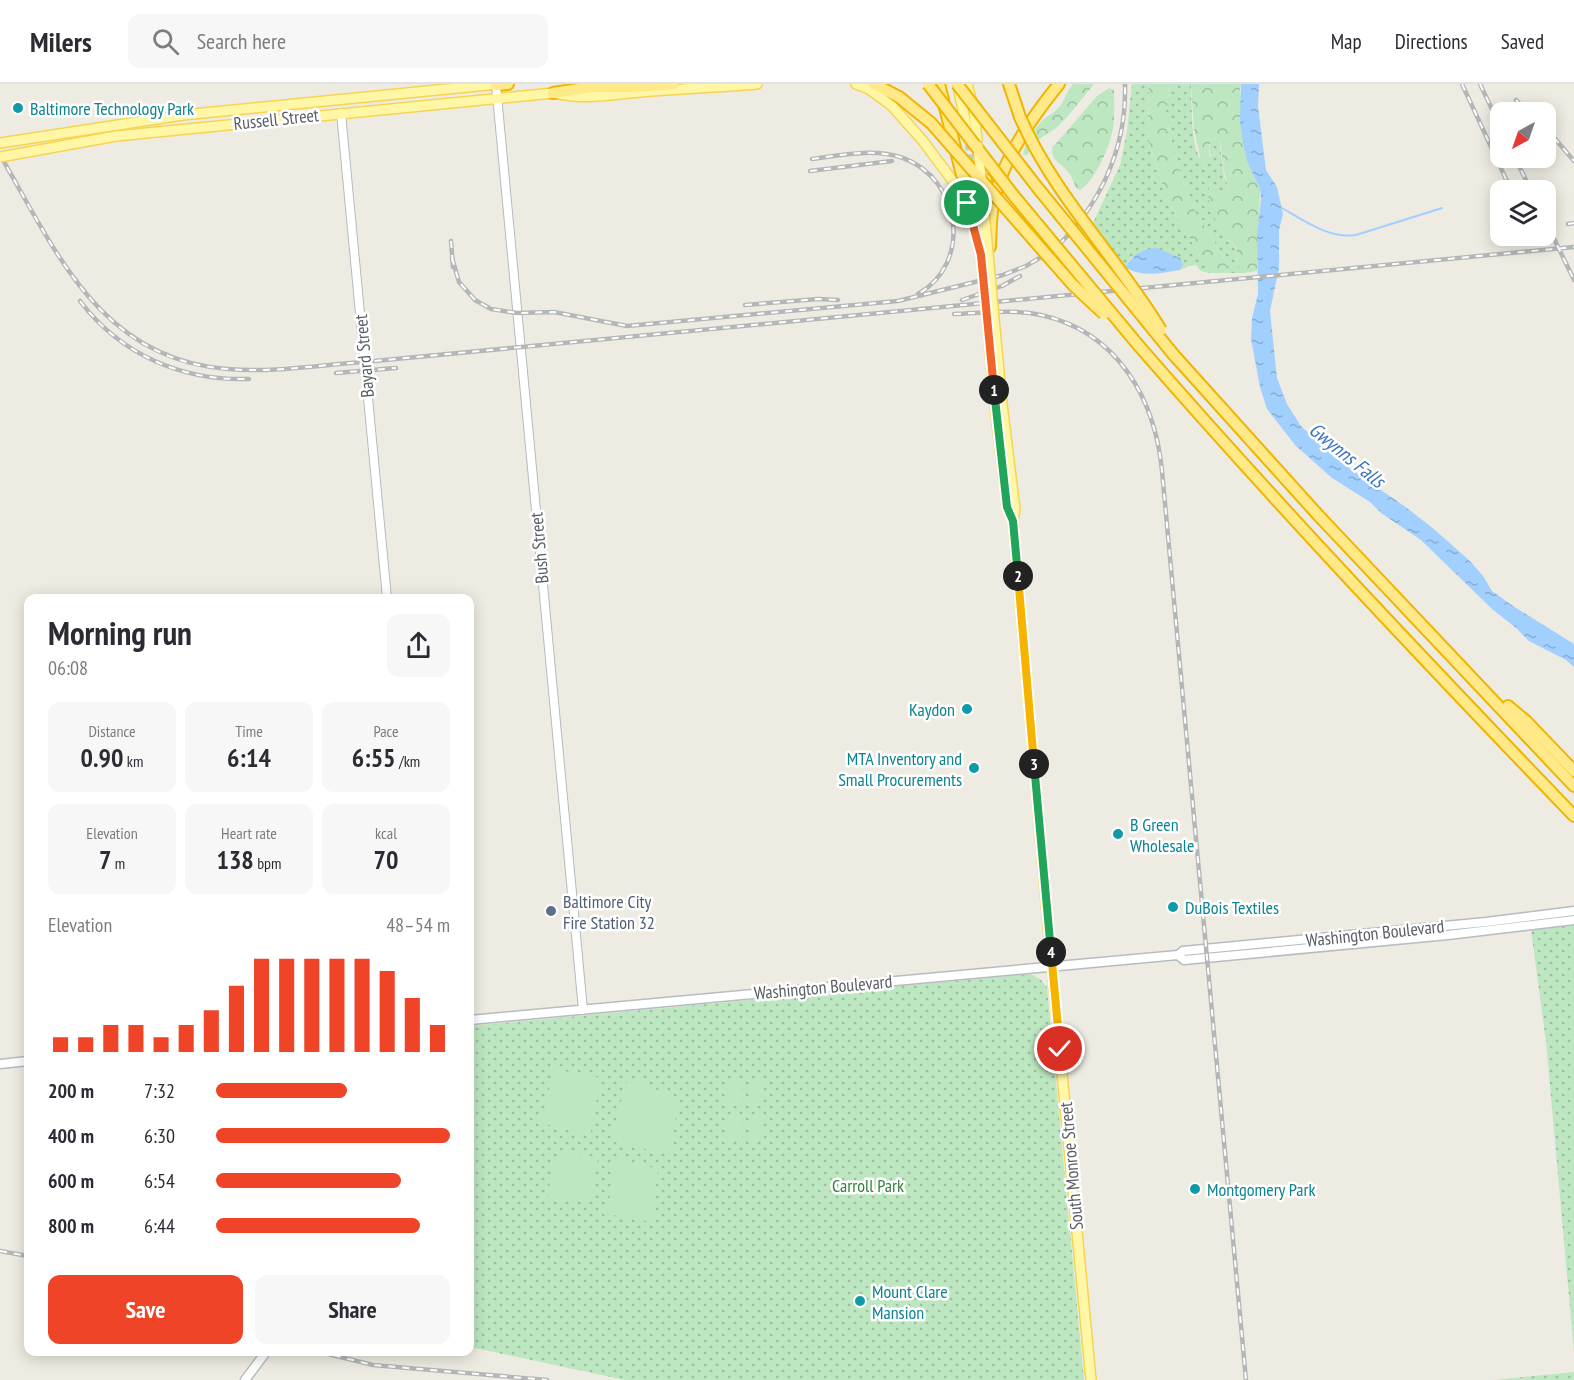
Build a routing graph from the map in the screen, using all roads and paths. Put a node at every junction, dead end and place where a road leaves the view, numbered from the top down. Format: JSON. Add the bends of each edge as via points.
{"nodes":[{"id":1,"x":508,"y":84,"type":"edge"},
{"id":2,"x":610,"y":84,"type":"edge"},
{"id":3,"x":674,"y":84,"type":"edge"},
{"id":4,"x":757,"y":84,"type":"edge"},
{"id":5,"x":856,"y":84,"type":"edge"},
{"id":6,"x":874,"y":84,"type":"edge"},
{"id":7,"x":928,"y":84,"type":"edge"},
{"id":8,"x":939,"y":84,"type":"edge"},
{"id":9,"x":957,"y":84,"type":"edge"},
{"id":10,"x":967,"y":84,"type":"edge"},
{"id":11,"x":1009,"y":84,"type":"edge"},
{"id":12,"x":1059,"y":84,"type":"edge"},
{"id":13,"x":497,"y":85,"type":"edge"},
{"id":14,"x":593,"y":87,"type":"junction"},
{"id":15,"x":553,"y":93,"type":"junction"},
{"id":16,"x":497,"y":99,"type":"junction"},
{"id":17,"x":341,"y":113,"type":"junction"},
{"id":18,"x":973,"y":141,"type":"junction"},
{"id":19,"x":0,"y":143,"type":"edge"},
{"id":20,"x":0,"y":157,"type":"edge"},
{"id":21,"x":986,"y":180,"type":"dead end"},
{"id":22,"x":977,"y":206,"type":"tunnel mouth"},
{"id":23,"x":981,"y":255,"type":"junction"},
{"id":24,"x":990,"y":268,"type":"junction"},
{"id":25,"x":1139,"y":346,"type":"junction"},
{"id":26,"x":1173,"y":354,"type":"junction"},
{"id":27,"x":999,"y":404,"type":"junction"},
{"id":28,"x":387,"y":594,"type":"edge"},
{"id":29,"x":1473,"y":677,"type":"junction"},
{"id":30,"x":1574,"y":771,"type":"edge"},
{"id":31,"x":1574,"y":786,"type":"edge"},
{"id":32,"x":1574,"y":816,"type":"edge"},
{"id":33,"x":1574,"y":911,"type":"edge"},
{"id":34,"x":1574,"y":920,"type":"edge"},
{"id":35,"x":1178,"y":956,"type":"junction"},
{"id":36,"x":1052,"y":967,"type":"junction"},
{"id":37,"x":583,"y":1010,"type":"junction"},
{"id":38,"x":474,"y":1020,"type":"edge"},
{"id":39,"x":24,"y":1061,"type":"edge"},
{"id":40,"x":0,"y":1064,"type":"edge"},
{"id":41,"x":263,"y":1356,"type":"edge"},
{"id":42,"x":245,"y":1380,"type":"edge"},
{"id":43,"x":1091,"y":1380,"type":"edge"}],
"edges":[{"from":1,"to":13,"type":"highway"},
{"from":2,"to":14,"type":"highway"},
{"from":3,"to":14,"type":"highway"},
{"from":4,"to":15,"type":"main road","name":"Russell Street","via":[[578,98]]},
{"from":5,"to":23,"type":"main road","bridge":true,"via":[[892,106],[955,182],[967,203]]},
{"from":6,"to":25,"type":"highway","bridge":true,"via":[[899,97],[931,123],[1073,285]]},
{"from":7,"to":25,"type":"highway","bridge":true,"via":[[1036,224]]},
{"from":8,"to":21,"type":"highway","via":[[964,179]]},
{"from":9,"to":18,"type":"main road","name":"South Monroe Street"},
{"from":9,"to":26,"type":"highway","bridge":true},
{"from":10,"to":18,"type":"main road","name":"South Monroe Street","via":[[974,111]]},
{"from":11,"to":26,"type":"highway","bridge":true,"via":[[1041,159],[1156,323]]},
{"from":12,"to":24,"type":"highway","bridge":true,"via":[[1036,114],[1001,176],[993,202]]},
{"from":13,"to":16,"type":"street","name":"Bush Street"},
{"from":13,"to":19,"type":"main road","via":[[183,115]]},
{"from":14,"to":15,"type":"highway"},
{"from":15,"to":16,"type":"main road","name":"Russell Street"},
{"from":16,"to":17,"type":"main road","name":"Russell Street"},
{"from":16,"to":37,"type":"street","name":"Bush Street"},
{"from":17,"to":20,"type":"main road","name":"Russell Street","bridge":true,"via":[[116,136]]},
{"from":17,"to":28,"type":"street","name":"Bayard Street"},
{"from":18,"to":24,"type":"main road","name":"South Monroe Street","bridge":true},
{"from":22,"to":23,"type":"main road","name":"South Monroe Street","bridge":true},
{"from":23,"to":27,"type":"main road","name":"South Monroe Street","bridge":true},
{"from":24,"to":27,"type":"main road","name":"South Monroe Street","bridge":true},
{"from":25,"to":32,"type":"highway","via":[[1205,422]]},
{"from":26,"to":29,"type":"highway","via":[[1318,515]]},
{"from":27,"to":36,"type":"main road","name":"South Monroe Street","via":[[1015,509]]},
{"from":29,"to":30,"type":"highway","via":[[1526,721]]},
{"from":29,"to":31,"type":"highway"},
{"from":33,"to":35,"type":"main road","name":"Washington Boulevard","via":[[1183,951]]},
{"from":34,"to":35,"type":"main road","name":"Washington Boulevard","via":[[1184,960]]},
{"from":35,"to":36,"type":"main road","name":"Washington Boulevard"},
{"from":36,"to":37,"type":"main road","name":"Washington Boulevard"},
{"from":36,"to":43,"type":"main road","name":"South Monroe Street"},
{"from":37,"to":38,"type":"main road","name":"Washington Boulevard"},
{"from":39,"to":40,"type":"main road"},
{"from":41,"to":42,"type":"main road"}]}
